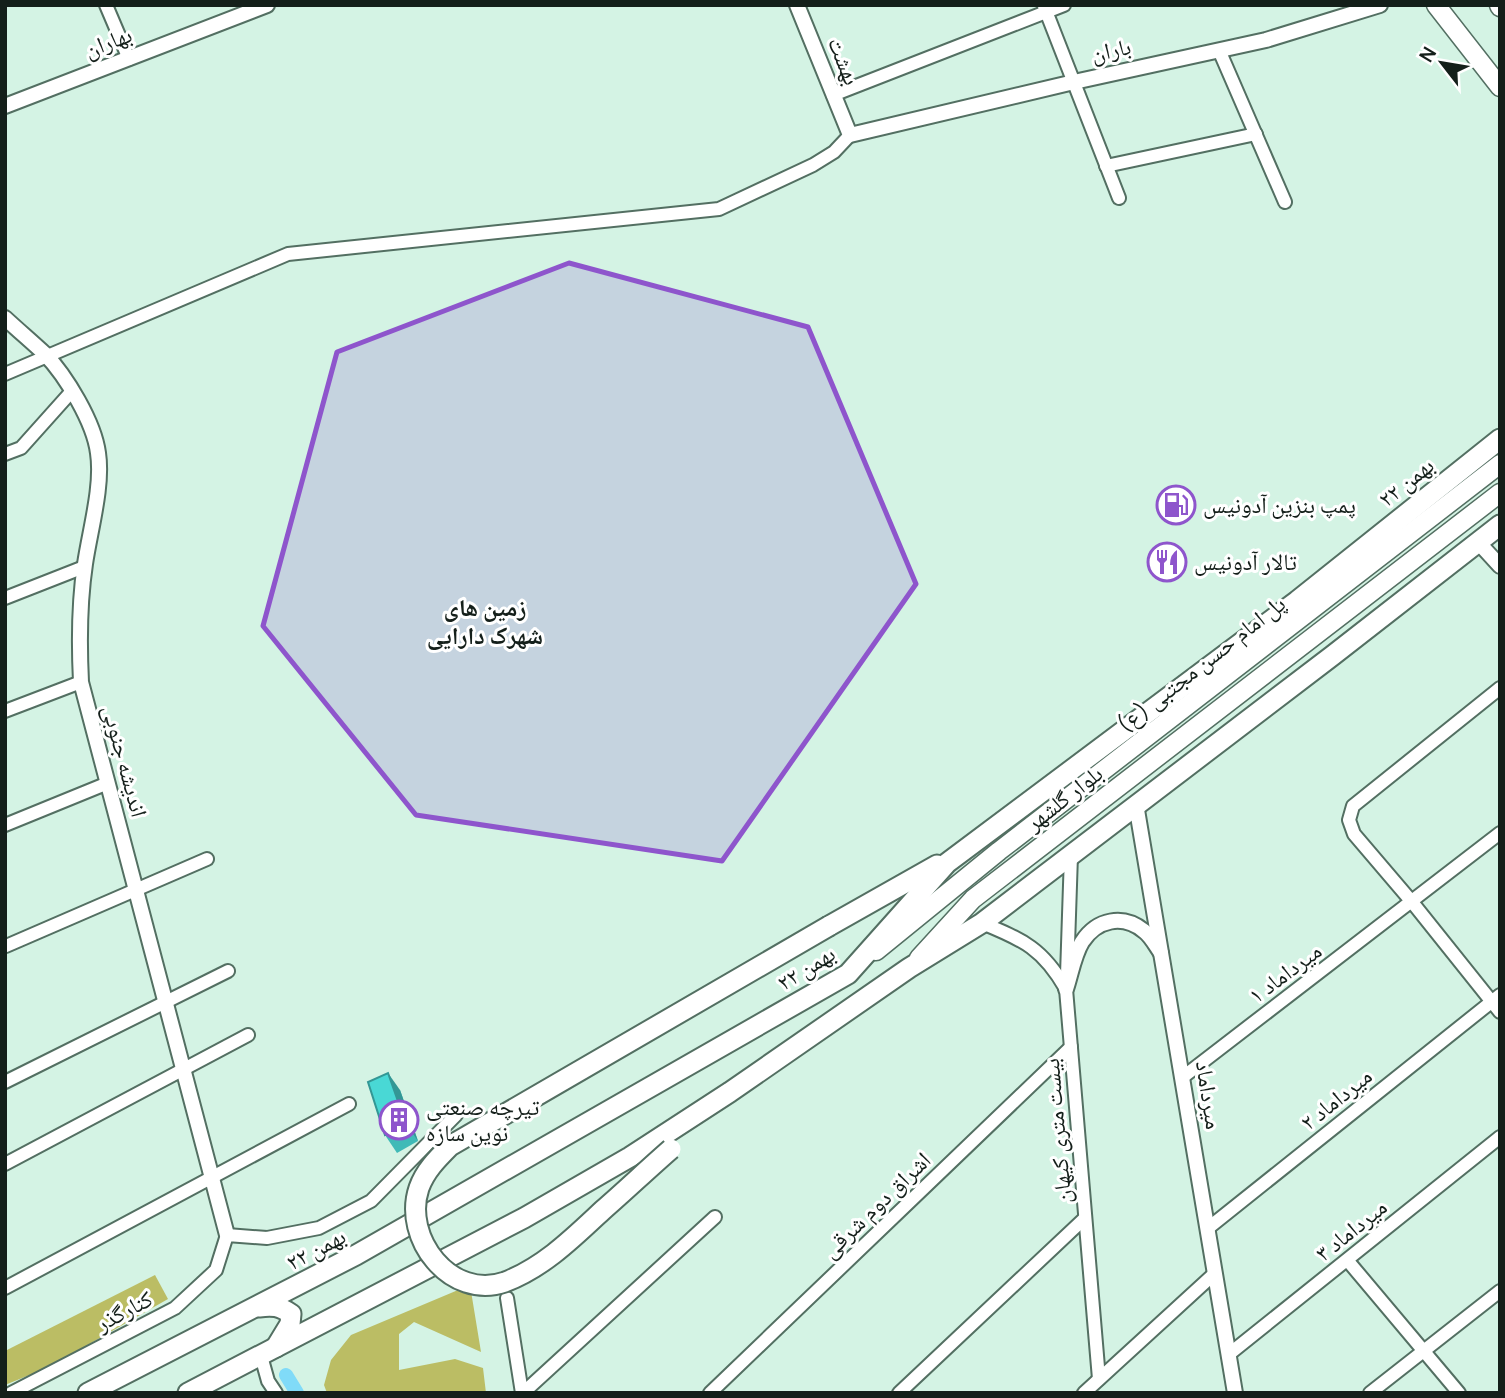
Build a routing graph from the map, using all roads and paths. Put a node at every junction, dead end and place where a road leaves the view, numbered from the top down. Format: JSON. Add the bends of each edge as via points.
{"nodes":[{"id":1,"x":106,"y":5,"type":"edge"},
{"id":2,"x":267,"y":5,"type":"edge"},
{"id":3,"x":797,"y":5,"type":"edge"},
{"id":4,"x":1064,"y":5,"type":"edge"},
{"id":5,"x":1380,"y":5,"type":"edge"},
{"id":6,"x":1436,"y":5,"type":"edge"},
{"id":7,"x":1045,"y":8,"type":"edge"},
{"id":8,"x":1219,"y":50,"type":"junction"},
{"id":9,"x":129,"y":59,"type":"junction"},
{"id":10,"x":1074,"y":82,"type":"junction"},
{"id":11,"x":1500,"y":87,"type":"edge"},
{"id":12,"x":833,"y":95,"type":"junction"},
{"id":13,"x":5,"y":106,"type":"edge"},
{"id":14,"x":1256,"y":134,"type":"junction"},
{"id":15,"x":850,"y":135,"type":"junction"},
{"id":16,"x":1106,"y":166,"type":"junction"},
{"id":17,"x":1119,"y":198,"type":"dead end"},
{"id":18,"x":1285,"y":202,"type":"dead end"},
{"id":19,"x":5,"y":318,"type":"edge"},
{"id":20,"x":47,"y":356,"type":"junction"},
{"id":21,"x":5,"y":374,"type":"edge"},
{"id":22,"x":72,"y":391,"type":"junction"},
{"id":23,"x":1500,"y":439,"type":"edge"},
{"id":24,"x":5,"y":454,"type":"edge"},
{"id":25,"x":1500,"y":464,"type":"edge"},
{"id":26,"x":1500,"y":494,"type":"edge"},
{"id":27,"x":1500,"y":525,"type":"edge"},
{"id":28,"x":1478,"y":541,"type":"junction"},
{"id":29,"x":1500,"y":566,"type":"edge"},
{"id":30,"x":84,"y":568,"type":"junction"},
{"id":31,"x":5,"y":598,"type":"edge"},
{"id":32,"x":1292,"y":653,"type":"joint"},
{"id":33,"x":81,"y":682,"type":"junction"},
{"id":34,"x":1500,"y":688,"type":"edge"},
{"id":35,"x":5,"y":711,"type":"edge"},
{"id":36,"x":108,"y":783,"type":"junction"},
{"id":37,"x":1136,"y":804,"type":"junction"},
{"id":38,"x":5,"y":825,"type":"edge"},
{"id":39,"x":1500,"y":833,"type":"edge"},
{"id":40,"x":960,"y":853,"type":"junction"},
{"id":41,"x":1071,"y":855,"type":"junction"},
{"id":42,"x":207,"y":859,"type":"dead end"},
{"id":43,"x":136,"y":890,"type":"junction"},
{"id":44,"x":1412,"y":902,"type":"junction"},
{"id":45,"x":982,"y":923,"type":"junction"},
{"id":46,"x":6,"y":946,"type":"edge"},
{"id":47,"x":1164,"y":957,"type":"junction"},
{"id":48,"x":909,"y":968,"type":"junction"},
{"id":49,"x":228,"y":971,"type":"dead end"},
{"id":50,"x":848,"y":974,"type":"junction"},
{"id":51,"x":1066,"y":989,"type":"junction"},
{"id":52,"x":166,"y":1002,"type":"junction"},
{"id":53,"x":1497,"y":1003,"type":"edge"},
{"id":54,"x":248,"y":1035,"type":"dead end"},
{"id":55,"x":1071,"y":1047,"type":"junction"},
{"id":56,"x":183,"y":1070,"type":"junction"},
{"id":57,"x":756,"y":1073,"type":"junction"},
{"id":58,"x":1183,"y":1077,"type":"junction"},
{"id":59,"x":5,"y":1082,"type":"edge"},
{"id":60,"x":349,"y":1104,"type":"dead end"},
{"id":61,"x":456,"y":1115,"type":"dead end"},
{"id":62,"x":1500,"y":1136,"type":"edge"},
{"id":63,"x":5,"y":1164,"type":"edge"},
{"id":64,"x":211,"y":1176,"type":"junction"},
{"id":65,"x":715,"y":1217,"type":"dead end"},
{"id":66,"x":1085,"y":1218,"type":"junction"},
{"id":67,"x":1207,"y":1229,"type":"junction"},
{"id":68,"x":227,"y":1236,"type":"junction"},
{"id":69,"x":1348,"y":1261,"type":"junction"},
{"id":70,"x":1214,"y":1274,"type":"junction"},
{"id":71,"x":5,"y":1288,"type":"edge"},
{"id":72,"x":1500,"y":1291,"type":"edge"},
{"id":73,"x":507,"y":1298,"type":"dead end"},
{"id":74,"x":255,"y":1308,"type":"junction"},
{"id":75,"x":1425,"y":1351,"type":"junction"},
{"id":76,"x":268,"y":1352,"type":"junction"},
{"id":77,"x":1228,"y":1354,"type":"junction"},
{"id":78,"x":1099,"y":1379,"type":"junction"},
{"id":79,"x":11,"y":1393,"type":"edge"},
{"id":80,"x":88,"y":1393,"type":"edge"},
{"id":81,"x":188,"y":1393,"type":"edge"},
{"id":82,"x":276,"y":1393,"type":"edge"},
{"id":83,"x":523,"y":1393,"type":"edge"},
{"id":84,"x":710,"y":1393,"type":"edge"},
{"id":85,"x":899,"y":1393,"type":"edge"},
{"id":86,"x":1084,"y":1393,"type":"edge"},
{"id":87,"x":1235,"y":1393,"type":"edge"},
{"id":88,"x":1370,"y":1393,"type":"edge"},
{"id":89,"x":1459,"y":1393,"type":"edge"}],
"edges":[{"from":1,"to":9,"type":"street"},
{"from":2,"to":9,"type":"street","name":"بهاران"},
{"from":3,"to":12,"type":"street","name":"بهشت"},
{"from":4,"to":7,"type":"street"},
{"from":5,"to":8,"type":"street","name":"باران"},
{"from":6,"to":11,"type":"main road"},
{"from":7,"to":10,"type":"street"},
{"from":7,"to":12,"type":"street"},
{"from":8,"to":10,"type":"street","name":"باران"},
{"from":8,"to":14,"type":"street"},
{"from":9,"to":13,"type":"street","name":"بهاران"},
{"from":10,"to":15,"type":"street","name":"باران"},
{"from":10,"to":16,"type":"street"},
{"from":12,"to":15,"type":"street","name":"بهشت"},
{"from":14,"to":16,"type":"street"},
{"from":14,"to":18,"type":"street"},
{"from":15,"to":20,"type":"street","via":[[834,152],[813,164],[719,209],[288,254]]},
{"from":16,"to":17,"type":"street"},
{"from":19,"to":20,"type":"street","name":"اندیشه جنوبی"},
{"from":20,"to":21,"type":"street"},
{"from":20,"to":22,"type":"street","name":"اندیشه جنوبی"},
{"from":22,"to":24,"type":"street","via":[[21,448]]},
{"from":22,"to":30,"type":"street","name":"اندیشه جنوبی","via":[[98,452],[98,482]]},
{"from":23,"to":40,"type":"highway","name":"۲۲ بهمن","via":[[1297,601]]},
{"from":25,"to":50,"type":"main road","name":"پل امام حسن مجتبی (ع)","via":[[999,851]]},
{"from":26,"to":32,"type":"main road","name":"پل امام حسن مجتبی (ع)"},
{"from":27,"to":28,"type":"highway"},
{"from":28,"to":29,"type":"street"},
{"from":28,"to":37,"type":"highway"},
{"from":30,"to":31,"type":"street"},
{"from":30,"to":33,"type":"street","name":"اندیشه جنوبی","via":[[78,625]]},
{"from":32,"to":48,"type":"main road","name":"بلوار گلشهر","via":[[972,899]]},
{"from":33,"to":35,"type":"street"},
{"from":33,"to":36,"type":"street","name":"اندیشه جنوبی"},
{"from":34,"to":44,"type":"street","via":[[1353,806],[1349,820],[1354,834]]},
{"from":36,"to":38,"type":"street"},
{"from":36,"to":43,"type":"street","name":"اندیشه جنوبی"},
{"from":37,"to":41,"type":"highway"},
{"from":37,"to":47,"type":"street","name":"میرداماد"},
{"from":39,"to":44,"type":"street","name":"میرداماد ۱"},
{"from":40,"to":50,"type":"highway","name":"۲۲ بهمن"},
{"from":40,"to":57,"type":"highway","bridge":true,"via":[[450,1146],[425,1173],[418,1190],[416,1219],[422,1242],[435,1262],[453,1276],[475,1284],[502,1283],[538,1266]]},
{"from":41,"to":45,"type":"highway"},
{"from":41,"to":51,"type":"street"},
{"from":42,"to":43,"type":"street"},
{"from":43,"to":46,"type":"street"},
{"from":43,"to":52,"type":"street","name":"اندیشه جنوبی"},
{"from":44,"to":53,"type":"street"},
{"from":44,"to":58,"type":"street","name":"میرداماد ۱"},
{"from":45,"to":48,"type":"highway"},
{"from":45,"to":51,"type":"street","name":"بیست متری کیهان","via":[[1040,952]]},
{"from":47,"to":51,"type":"street","via":[[1146,932],[1112,919],[1092,929],[1081,943]]},
{"from":47,"to":58,"type":"street","name":"میرداماد"},
{"from":48,"to":57,"type":"highway"},
{"from":49,"to":52,"type":"street"},
{"from":50,"to":74,"type":"highway","name":"۲۲ بهمن"},
{"from":51,"to":55,"type":"street","name":"بیست متری کیهان"},
{"from":52,"to":56,"type":"street","name":"اندیشه جنوبی"},
{"from":52,"to":59,"type":"street"},
{"from":53,"to":67,"type":"street","name":"میرداماد ۲"},
{"from":54,"to":56,"type":"street"},
{"from":55,"to":66,"type":"street","name":"بیست متری کیهان"},
{"from":55,"to":84,"type":"street","name":"اشراق دوم شرقی"},
{"from":56,"to":63,"type":"street"},
{"from":56,"to":64,"type":"street","name":"اندیشه جنوبی"},
{"from":57,"to":76,"type":"highway","via":[[583,1184]]},
{"from":58,"to":67,"type":"street","name":"میرداماد"},
{"from":60,"to":64,"type":"street"},
{"from":61,"to":68,"type":"street","via":[[371,1202],[319,1228],[267,1238]]},
{"from":62,"to":69,"type":"street","name":"میرداماد ۳"},
{"from":64,"to":68,"type":"street","name":"اندیشه جنوبی"},
{"from":64,"to":71,"type":"street"},
{"from":65,"to":83,"type":"street"},
{"from":66,"to":78,"type":"street","name":"بیست متری کیهان"},
{"from":66,"to":85,"type":"street"},
{"from":67,"to":70,"type":"street","name":"میرداماد"},
{"from":68,"to":79,"type":"street","name":"کنارگذر","via":[[216,1270],[175,1308]]},
{"from":69,"to":75,"type":"street"},
{"from":69,"to":77,"type":"street","name":"میرداماد ۳"},
{"from":70,"to":77,"type":"street","name":"میرداماد"},
{"from":70,"to":78,"type":"street"},
{"from":72,"to":75,"type":"street"},
{"from":73,"to":83,"type":"street"},
{"from":74,"to":76,"type":"highway","via":[[273,1305],[291,1314],[290,1324]]},
{"from":74,"to":80,"type":"highway","name":"۲۲ بهمن"},
{"from":75,"to":88,"type":"street"},
{"from":75,"to":89,"type":"street"},
{"from":76,"to":81,"type":"highway"},
{"from":76,"to":82,"type":"street","via":[[268,1381]]},
{"from":77,"to":87,"type":"street","name":"میرداماد"},
{"from":78,"to":86,"type":"street"}]}
